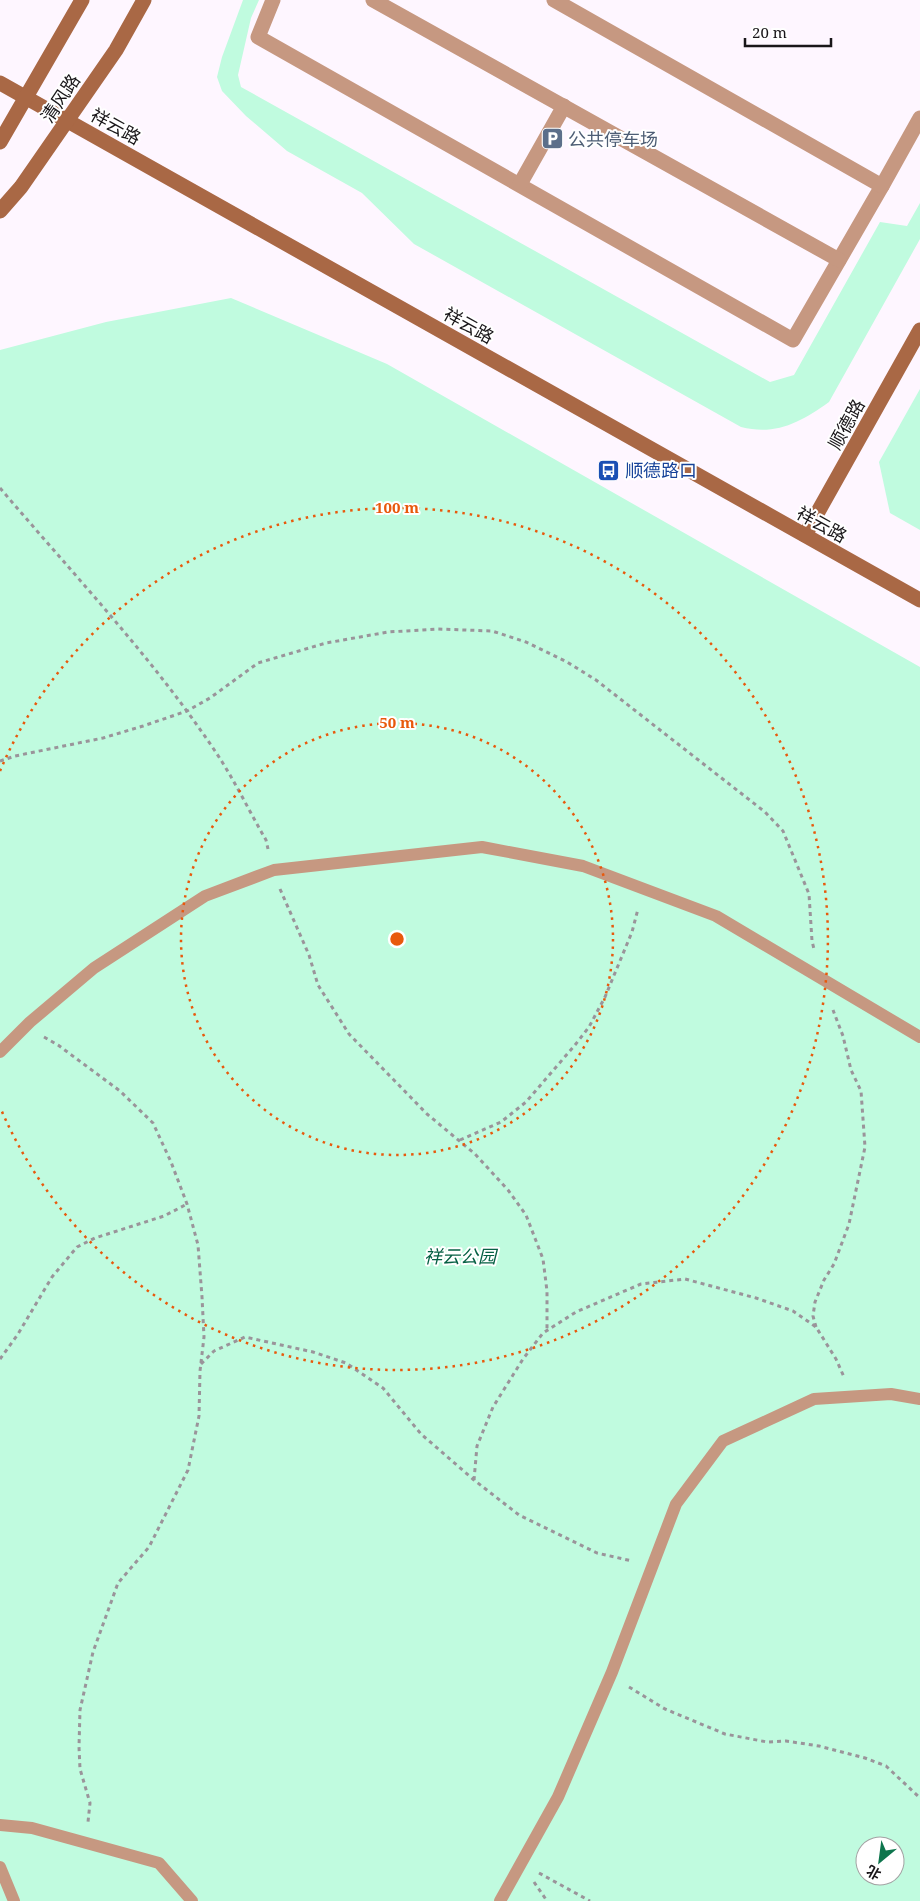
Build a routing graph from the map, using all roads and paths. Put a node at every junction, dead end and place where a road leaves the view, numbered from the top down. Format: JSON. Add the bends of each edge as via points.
{"nodes":[{"id":1,"x":82,"y":0,"type":"edge"},
{"id":2,"x":144,"y":0,"type":"edge"},
{"id":3,"x":273,"y":0,"type":"edge"},
{"id":4,"x":373,"y":0,"type":"edge"},
{"id":5,"x":554,"y":0,"type":"edge"},
{"id":6,"x":0,"y":83,"type":"edge"},
{"id":7,"x":26,"y":98,"type":"junction"},
{"id":8,"x":564,"y":106,"type":"junction"},
{"id":9,"x":920,"y":118,"type":"edge"},
{"id":10,"x":68,"y":120,"type":"junction"},
{"id":11,"x":0,"y":142,"type":"edge"},
{"id":12,"x":520,"y":184,"type":"junction"},
{"id":13,"x":882,"y":186,"type":"junction"},
{"id":14,"x":0,"y":211,"type":"edge"},
{"id":15,"x":839,"y":260,"type":"junction"},
{"id":16,"x":920,"y":330,"type":"edge"},
{"id":17,"x":0,"y":488,"type":"edge"},
{"id":18,"x":805,"y":536,"type":"junction"},
{"id":19,"x":920,"y":600,"type":"edge"},
{"id":20,"x":274,"y":870,"type":"junction"},
{"id":21,"x":645,"y":889,"type":"junction"},
{"id":22,"x":20,"y":1032,"type":"junction"},
{"id":23,"x":920,"y":1037,"type":"edge"},
{"id":24,"x":0,"y":1052,"type":"edge"},
{"id":25,"x":460,"y":1140,"type":"junction"},
{"id":26,"x":187,"y":1204,"type":"junction"},
{"id":27,"x":547,"y":1330,"type":"junction"},
{"id":28,"x":0,"y":1359,"type":"edge"},
{"id":29,"x":200,"y":1364,"type":"junction"},
{"id":30,"x":851,"y":1396,"type":"junction"},
{"id":31,"x":920,"y":1399,"type":"edge"},
{"id":32,"x":474,"y":1480,"type":"junction"},
{"id":33,"x":653,"y":1565,"type":"junction"},
{"id":34,"x":612,"y":1672,"type":"junction"},
{"id":35,"x":920,"y":1798,"type":"edge"},
{"id":36,"x":90,"y":1803,"type":"dead end"},
{"id":37,"x":0,"y":1825,"type":"edge"},
{"id":38,"x":521,"y":1863,"type":"junction"},
{"id":39,"x":0,"y":1867,"type":"edge"},
{"id":40,"x":14,"y":1901,"type":"edge"},
{"id":41,"x":192,"y":1901,"type":"edge"},
{"id":42,"x":500,"y":1901,"type":"edge"},
{"id":43,"x":590,"y":1901,"type":"edge"}],
"edges":[{"from":1,"to":7,"type":"main road","name":"清风路"},
{"from":2,"to":10,"type":"main road","name":"清风路","via":[[116,50]]},
{"from":3,"to":12,"type":"street","via":[[258,37]]},
{"from":4,"to":8,"type":"street"},
{"from":5,"to":13,"type":"street"},
{"from":6,"to":7,"type":"main road","name":"祥云路"},
{"from":7,"to":10,"type":"main road","name":"祥云路"},
{"from":7,"to":11,"type":"main road","name":"清风路"},
{"from":8,"to":12,"type":"street"},
{"from":8,"to":15,"type":"street"},
{"from":9,"to":13,"type":"street"},
{"from":10,"to":14,"type":"main road","name":"清风路"},
{"from":10,"to":18,"type":"main road","name":"祥云路"},
{"from":12,"to":15,"type":"street","via":[[793,340]]},
{"from":13,"to":15,"type":"street"},
{"from":16,"to":18,"type":"main road","name":"顺德路"},
{"from":17,"to":20,"type":"path","via":[[194,719],[266,840]]},
{"from":18,"to":19,"type":"main road","name":"祥云路"},
{"from":20,"to":21,"type":"lane","via":[[482,847],[583,866]]},
{"from":20,"to":22,"type":"lane","via":[[205,896],[94,968]]},
{"from":20,"to":25,"type":"path","via":[[318,985],[349,1034],[427,1114]]},
{"from":21,"to":23,"type":"lane","via":[[716,916]]},
{"from":21,"to":25,"type":"path","via":[[619,964],[589,1027],[526,1102],[501,1122]]},
{"from":22,"to":24,"type":"lane"},
{"from":22,"to":26,"type":"path","via":[[38,1034],[58,1045],[120,1091],[153,1123]]},
{"from":25,"to":27,"type":"path","via":[[508,1190],[526,1215],[544,1259]]},
{"from":26,"to":28,"type":"path","via":[[164,1216],[77,1247],[52,1277]]},
{"from":26,"to":29,"type":"path","via":[[198,1245],[204,1337]]},
{"from":27,"to":30,"type":"path","via":[[576,1312],[641,1284],[685,1279],[793,1311],[816,1327],[836,1359]]},
{"from":27,"to":32,"type":"path","via":[[523,1359],[493,1408],[477,1446]]},
{"from":29,"to":32,"type":"path","via":[[214,1351],[245,1337],[346,1363],[383,1388],[421,1434]]},
{"from":29,"to":36,"type":"path","via":[[199,1416],[188,1470],[149,1547],[118,1583],[93,1652],[80,1710],[79,1747],[80,1769]]},
{"from":30,"to":31,"type":"lane","via":[[891,1394]]},
{"from":30,"to":33,"type":"lane","via":[[814,1400],[723,1441],[676,1504]]},
{"from":32,"to":33,"type":"path","via":[[519,1515],[548,1530],[597,1553]]},
{"from":33,"to":34,"type":"lane"},
{"from":34,"to":35,"type":"path","via":[[622,1683],[665,1709],[725,1734],[767,1742],[819,1746],[886,1766]]},
{"from":34,"to":38,"type":"lane","via":[[558,1797]]},
{"from":37,"to":41,"type":"lane","via":[[32,1828],[159,1863]]},
{"from":38,"to":42,"type":"lane"},
{"from":38,"to":43,"type":"path"},
{"from":39,"to":40,"type":"lane"}]}
